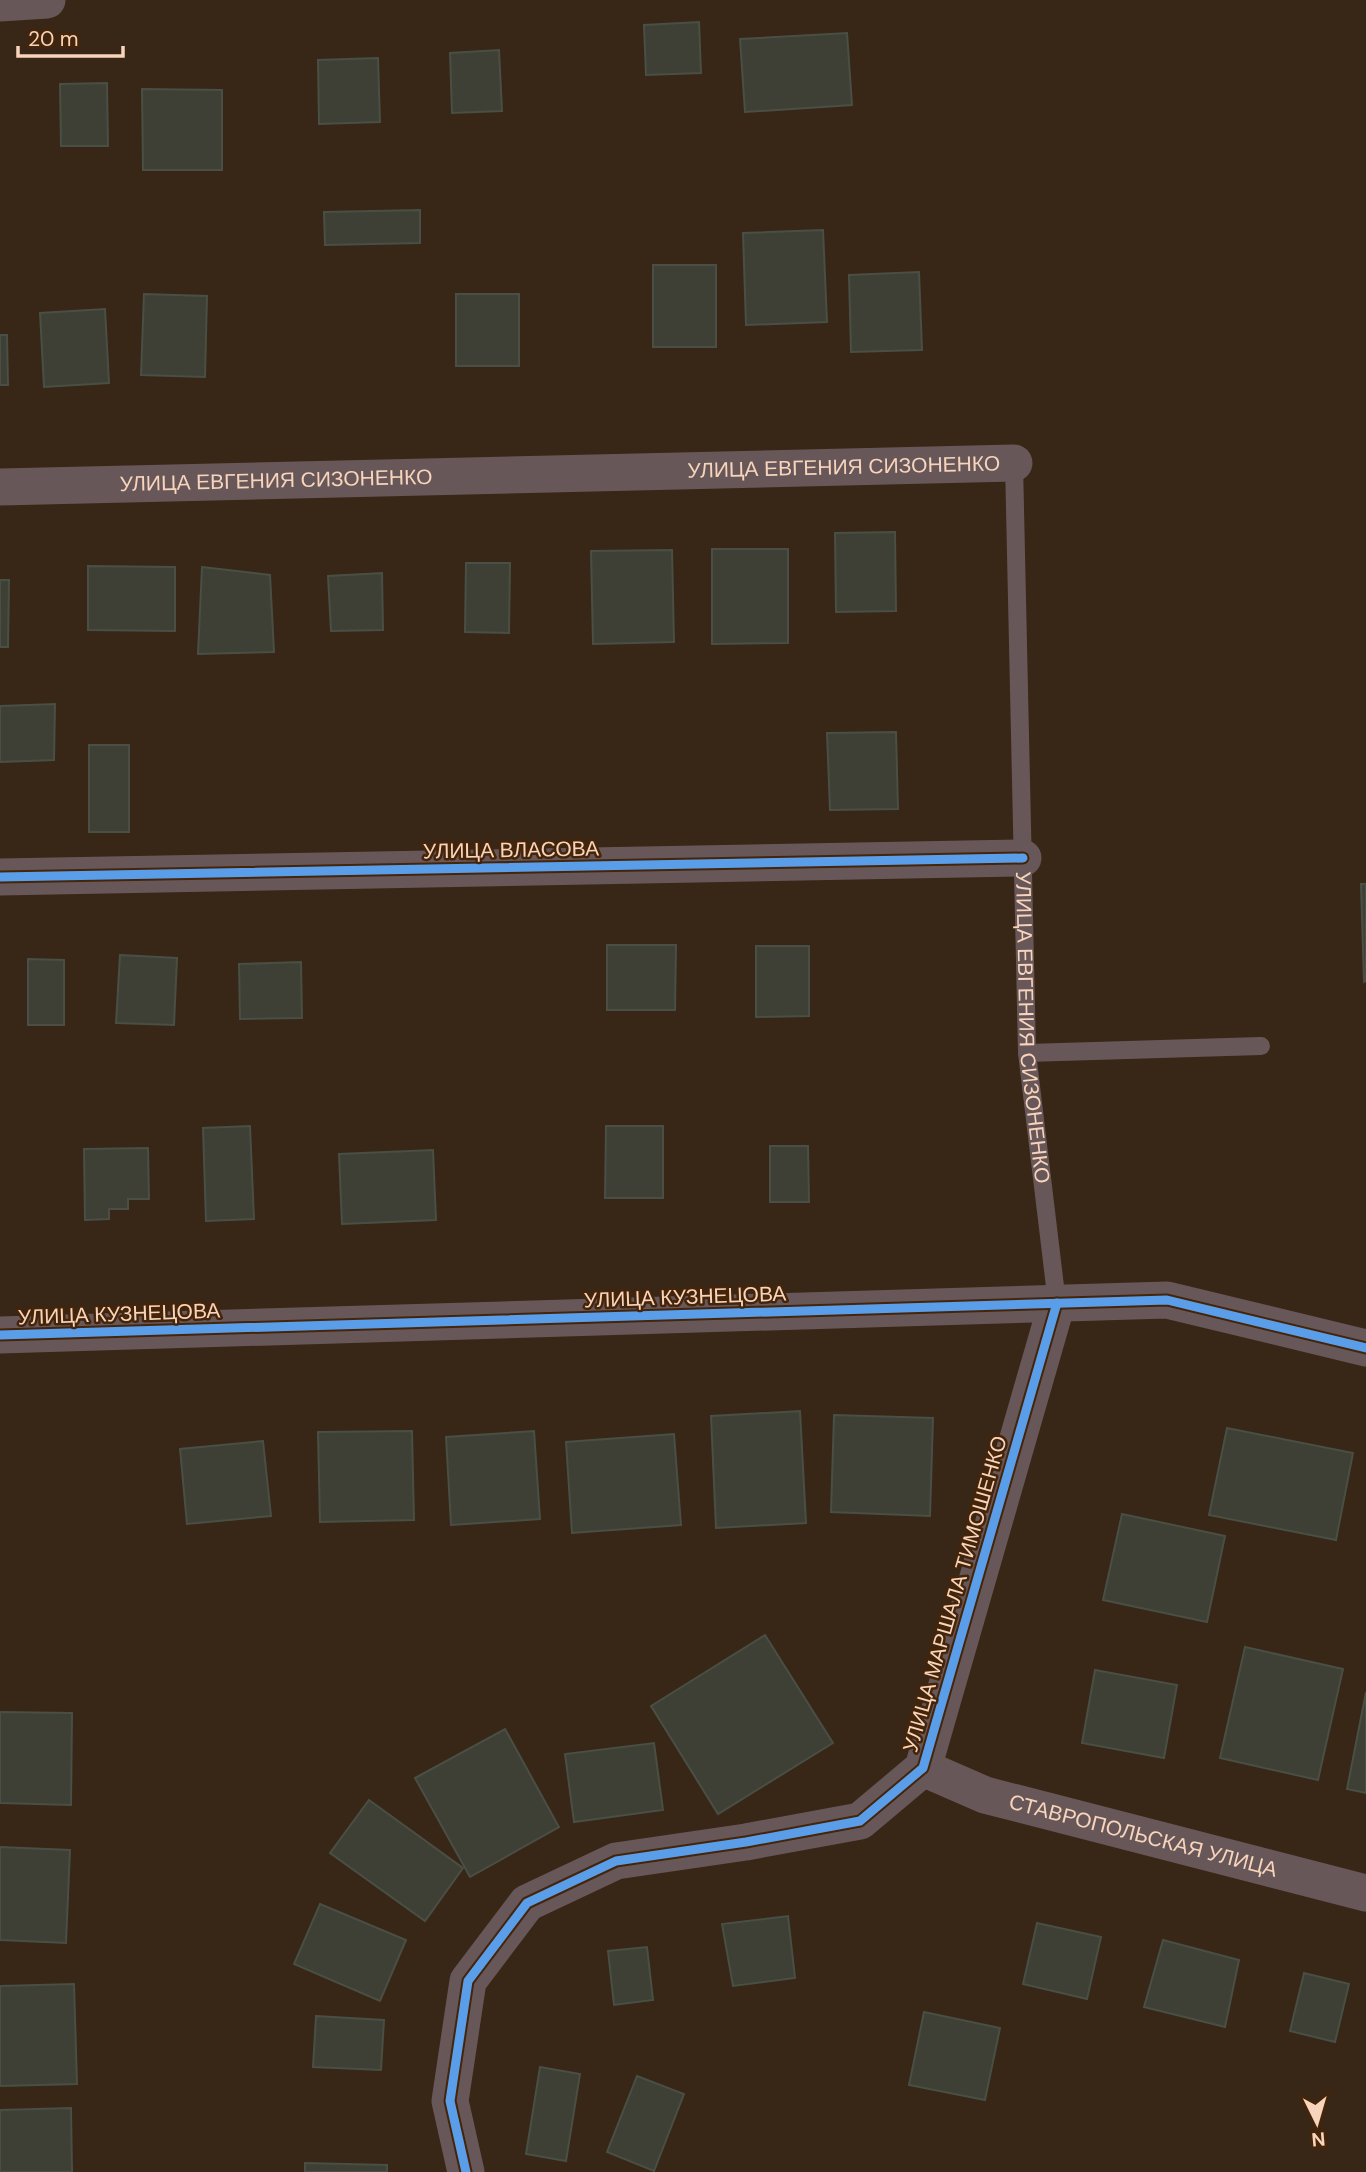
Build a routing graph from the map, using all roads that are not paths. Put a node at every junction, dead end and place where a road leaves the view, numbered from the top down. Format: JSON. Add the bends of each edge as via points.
{"nodes":[{"id":1,"x":47,"y":0,"type":"edge"},
{"id":2,"x":0,"y":3,"type":"edge"},
{"id":3,"x":1014,"y":463,"type":"joint"},
{"id":4,"x":0,"y":488,"type":"edge"},
{"id":5,"x":1023,"y":858,"type":"junction"},
{"id":6,"x":0,"y":877,"type":"edge"},
{"id":7,"x":1261,"y":1046,"type":"dead end"},
{"id":8,"x":1027,"y":1053,"type":"junction"},
{"id":9,"x":1057,"y":1303,"type":"junction"},
{"id":10,"x":0,"y":1335,"type":"edge"},
{"id":11,"x":1366,"y":1348,"type":"edge"},
{"id":12,"x":923,"y":1768,"type":"junction"},
{"id":13,"x":1366,"y":1893,"type":"edge"},
{"id":14,"x":466,"y":2172,"type":"edge"}],
"edges":[{"from":1,"to":2,"type":"street"},
{"from":3,"to":4,"type":"street","name":"УЛИЦА ЕВГЕНИЯ СИЗОНЕНКО"},
{"from":3,"to":5,"type":"lane","name":"УЛИЦА ЕВГЕНИЯ СИЗОНЕНКО"},
{"from":5,"to":6,"type":"street","name":"УЛИЦА ВЛАСОВА"},
{"from":5,"to":8,"type":"lane","name":"УЛИЦА ЕВГЕНИЯ СИЗОНЕНКО"},
{"from":7,"to":8,"type":"lane"},
{"from":8,"to":9,"type":"lane","name":"УЛИЦА ЕВГЕНИЯ СИЗОНЕНКО"},
{"from":9,"to":10,"type":"street","name":"УЛИЦА КУЗНЕЦОВА"},
{"from":9,"to":11,"type":"street","name":"УЛИЦА КУЗНЕЦОВА","via":[[1167,1300]]},
{"from":9,"to":12,"type":"street","name":"УЛИЦА МАРШАЛА ТИМОШЕНКО"},
{"from":12,"to":13,"type":"street","name":"СТАВРОПОЛЬСКАЯ УЛИЦА","via":[[985,1795]]},
{"from":12,"to":14,"type":"street","name":"УЛИЦА МАРШАЛА ТИМОШЕНКО","via":[[860,1821],[616,1861],[527,1903],[468,1981],[450,2101]]}]}
